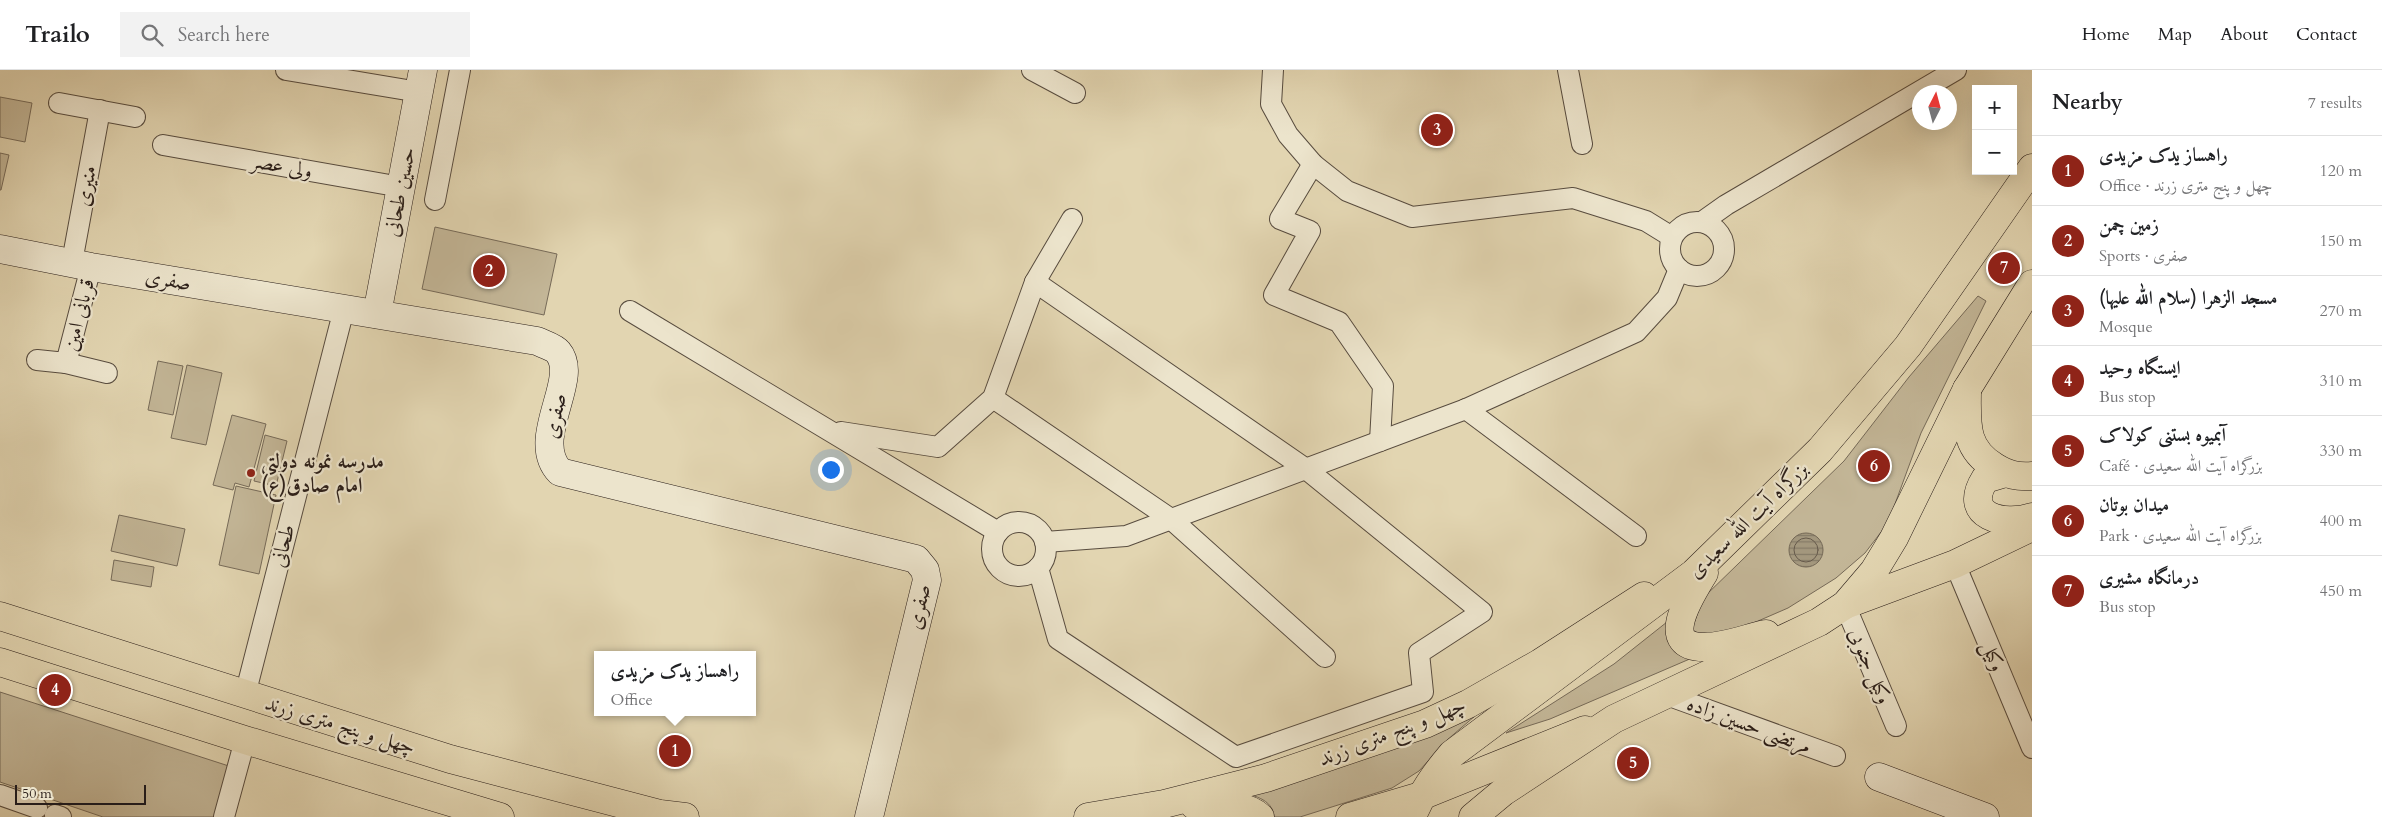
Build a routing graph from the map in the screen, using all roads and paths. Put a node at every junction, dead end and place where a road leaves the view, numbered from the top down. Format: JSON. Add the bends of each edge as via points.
{"nodes":[{"id":1,"x":286,"y":70,"type":"edge"},
{"id":2,"x":460,"y":70,"type":"edge"},
{"id":3,"x":1032,"y":70,"type":"edge"},
{"id":4,"x":1273,"y":70,"type":"edge"},
{"id":5,"x":1568,"y":70,"type":"edge"},
{"id":6,"x":1956,"y":70,"type":"edge"},
{"id":7,"x":421,"y":81,"type":"edge"},
{"id":8,"x":1075,"y":93,"type":"dead end"},
{"id":9,"x":59,"y":104,"type":"dead end"},
{"id":10,"x":100,"y":110,"type":"junction"},
{"id":11,"x":135,"y":117,"type":"dead end"},
{"id":12,"x":1582,"y":144,"type":"dead end"},
{"id":13,"x":163,"y":145,"type":"dead end"},
{"id":14,"x":1313,"y":164,"type":"junction"},
{"id":15,"x":2032,"y":168,"type":"edge"},
{"id":16,"x":401,"y":187,"type":"junction"},
{"id":17,"x":435,"y":200,"type":"dead end"},
{"id":18,"x":1072,"y":219,"type":"dead end"},
{"id":19,"x":1702,"y":222,"type":"junction"},
{"id":20,"x":1672,"y":237,"type":"junction"},
{"id":21,"x":0,"y":249,"type":"edge"},
{"id":22,"x":82,"y":265,"type":"junction"},
{"id":23,"x":1679,"y":269,"type":"junction"},
{"id":24,"x":1035,"y":282,"type":"junction"},
{"id":25,"x":2032,"y":284,"type":"edge"},
{"id":26,"x":344,"y":309,"type":"junction"},
{"id":27,"x":630,"y":311,"type":"dead end"},
{"id":28,"x":377,"y":314,"type":"junction"},
{"id":29,"x":37,"y":360,"type":"dead end"},
{"id":30,"x":66,"y":363,"type":"junction"},
{"id":31,"x":107,"y":372,"type":"dead end"},
{"id":32,"x":1967,"y":389,"type":"junction"},
{"id":33,"x":993,"y":398,"type":"junction"},
{"id":34,"x":1466,"y":409,"type":"junction"},
{"id":35,"x":831,"y":430,"type":"junction"},
{"id":36,"x":1380,"y":441,"type":"junction"},
{"id":37,"x":1306,"y":469,"type":"junction"},
{"id":38,"x":2005,"y":473,"type":"junction"},
{"id":39,"x":2032,"y":476,"type":"edge"},
{"id":40,"x":2032,"y":517,"type":"edge"},
{"id":41,"x":1172,"y":519,"type":"junction"},
{"id":42,"x":2032,"y":527,"type":"edge"},
{"id":43,"x":998,"y":532,"type":"junction"},
{"id":44,"x":1636,"y":536,"type":"dead end"},
{"id":45,"x":1045,"y":542,"type":"junction"},
{"id":46,"x":1720,"y":549,"type":"junction"},
{"id":47,"x":1955,"y":564,"type":"junction"},
{"id":48,"x":1038,"y":568,"type":"junction"},
{"id":49,"x":1845,"y":606,"type":"junction"},
{"id":50,"x":0,"y":616,"type":"edge"},
{"id":51,"x":1819,"y":622,"type":"junction"},
{"id":52,"x":1325,"y":657,"type":"dead end"},
{"id":53,"x":0,"y":662,"type":"edge"},
{"id":54,"x":1664,"y":694,"type":"junction"},
{"id":55,"x":245,"y":695,"type":"junction"},
{"id":56,"x":1614,"y":719,"type":"junction"},
{"id":57,"x":1896,"y":726,"type":"dead end"},
{"id":58,"x":245,"y":740,"type":"junction"},
{"id":59,"x":2032,"y":748,"type":"edge"},
{"id":60,"x":1835,"y":756,"type":"dead end"},
{"id":61,"x":1879,"y":777,"type":"dead end"},
{"id":62,"x":0,"y":795,"type":"edge"},
{"id":63,"x":1164,"y":804,"type":"junction"},
{"id":64,"x":1417,"y":806,"type":"edge"},
{"id":65,"x":51,"y":813,"type":"edge"},
{"id":66,"x":224,"y":817,"type":"edge"},
{"id":67,"x":500,"y":817,"type":"edge"},
{"id":68,"x":685,"y":817,"type":"edge"},
{"id":69,"x":869,"y":817,"type":"edge"},
{"id":70,"x":1088,"y":817,"type":"edge"},
{"id":71,"x":1260,"y":817,"type":"edge"},
{"id":72,"x":1350,"y":817,"type":"edge"},
{"id":73,"x":1473,"y":817,"type":"edge"},
{"id":74,"x":1985,"y":817,"type":"edge"}],
"edges":[{"from":1,"to":7,"type":"street"},
{"from":2,"to":17,"type":"street"},
{"from":3,"to":8,"type":"street"},
{"from":4,"to":14,"type":"street","via":[[1272,104],[1288,135]]},
{"from":5,"to":12,"type":"street"},
{"from":6,"to":19,"type":"street"},
{"from":7,"to":16,"type":"street","name":"حسین طحانی"},
{"from":9,"to":10,"type":"street"},
{"from":10,"to":11,"type":"street"},
{"from":10,"to":22,"type":"street","name":"منیری"},
{"from":13,"to":16,"type":"street","name":"ولی عصر"},
{"from":14,"to":20,"type":"street","via":[[1347,191],[1412,217],[1573,198],[1646,221]]},
{"from":14,"to":36,"type":"street","via":[[1280,219],[1310,232],[1274,295],[1339,322],[1383,386]]},
{"from":15,"to":46,"type":"main road","name":"بزرگراه آیت الله سعیدی","via":[[1908,346],[1871,392],[1820,450]]},
{"from":16,"to":28,"type":"street","name":"حسین طحانی"},
{"from":18,"to":24,"type":"street"},
{"from":19,"to":20,"type":"street","via":[[1685,225]]},
{"from":19,"to":23,"type":"street","via":[[1718,231],[1724,256],[1714,271],[1706,275],[1687,275]]},
{"from":20,"to":23,"type":"street","via":[[1670,254]]},
{"from":21,"to":22,"type":"street","name":"صفری"},
{"from":22,"to":26,"type":"street","name":"صفری"},
{"from":22,"to":30,"type":"street","name":"قربانی امین"},
{"from":23,"to":34,"type":"street","via":[[1667,298],[1636,332]]},
{"from":24,"to":33,"type":"street"},
{"from":24,"to":37,"type":"street"},
{"from":25,"to":32,"type":"main road"},
{"from":26,"to":28,"type":"street","name":"صفری"},
{"from":26,"to":55,"type":"street","name":"طحانی"},
{"from":27,"to":35,"type":"street"},
{"from":28,"to":69,"type":"street","name":"صفری","via":[[537,341],[557,351],[565,365],[548,447],[551,463],[560,472],[916,559],[926,570],[927,580]]},
{"from":29,"to":30,"type":"street","name":"قربانی امین"},
{"from":30,"to":31,"type":"street"},
{"from":32,"to":38,"type":"main road","via":[[1972,447],[1984,461]]},
{"from":32,"to":49,"type":"main road","via":[[1894,538],[1874,571]]},
{"from":33,"to":35,"type":"street","via":[[938,447]]},
{"from":33,"to":41,"type":"street"},
{"from":34,"to":36,"type":"street"},
{"from":34,"to":44,"type":"street"},
{"from":35,"to":43,"type":"street"},
{"from":36,"to":37,"type":"street"},
{"from":37,"to":41,"type":"street"},
{"from":37,"to":48,"type":"street","via":[[1482,612],[1419,653],[1423,692],[1236,757],[1058,639]]},
{"from":38,"to":39,"type":"main road","via":[[2018,477]]},
{"from":38,"to":40,"type":"main road","via":[[1985,480],[1978,498],[1980,508],[1987,515],[2005,521]]},
{"from":41,"to":45,"type":"street","via":[[1126,536]]},
{"from":41,"to":52,"type":"street"},
{"from":42,"to":47,"type":"main road"},
{"from":43,"to":45,"type":"street","via":[[1012,523],[1028,523],[1042,534]]},
{"from":43,"to":48,"type":"street","via":[[992,548],[993,556],[1004,571],[1021,575]]},
{"from":45,"to":48,"type":"street","via":[[1046,551]]},
{"from":46,"to":51,"type":"main road","via":[[1682,613],[1679,628],[1684,640],[1695,646],[1707,647]]},
{"from":46,"to":63,"type":"main road","name":"چهل و پنج متری زرند","via":[[1540,663],[1425,724],[1266,778]]},
{"from":46,"to":64,"type":"main road","name":"بزرگراه آیت الله سعیدی","via":[[1669,593],[1452,754],[1434,775]]},
{"from":47,"to":49,"type":"main road"},
{"from":47,"to":59,"type":"street","name":"وکیل"},
{"from":49,"to":51,"type":"main road"},
{"from":49,"to":57,"type":"street","name":"وکیل جنوبی"},
{"from":50,"to":55,"type":"main road","name":"چهل و پنج متری زرند"},
{"from":51,"to":54,"type":"main road"},
{"from":53,"to":58,"type":"main road","name":"چهل و پنج متری زرند"},
{"from":54,"to":56,"type":"main road"},
{"from":54,"to":60,"type":"street","name":"مرتضی حسین زاده"},
{"from":55,"to":68,"type":"main road","name":"چهل و پنج متری زرند","via":[[450,759],[660,814]]},
{"from":56,"to":64,"type":"main road"},
{"from":56,"to":73,"type":"main road","via":[[1503,792]]},
{"from":58,"to":66,"type":"street"},
{"from":58,"to":67,"type":"main road","name":"چهل و پنج متری زرند"},
{"from":61,"to":74,"type":"street"},
{"from":62,"to":65,"type":"street"},
{"from":63,"to":70,"type":"main road","name":"چهل و پنج متری زرند"},
{"from":63,"to":71,"type":"main road","via":[[1229,806],[1251,810]]},
{"from":64,"to":72,"type":"main road"}]}
